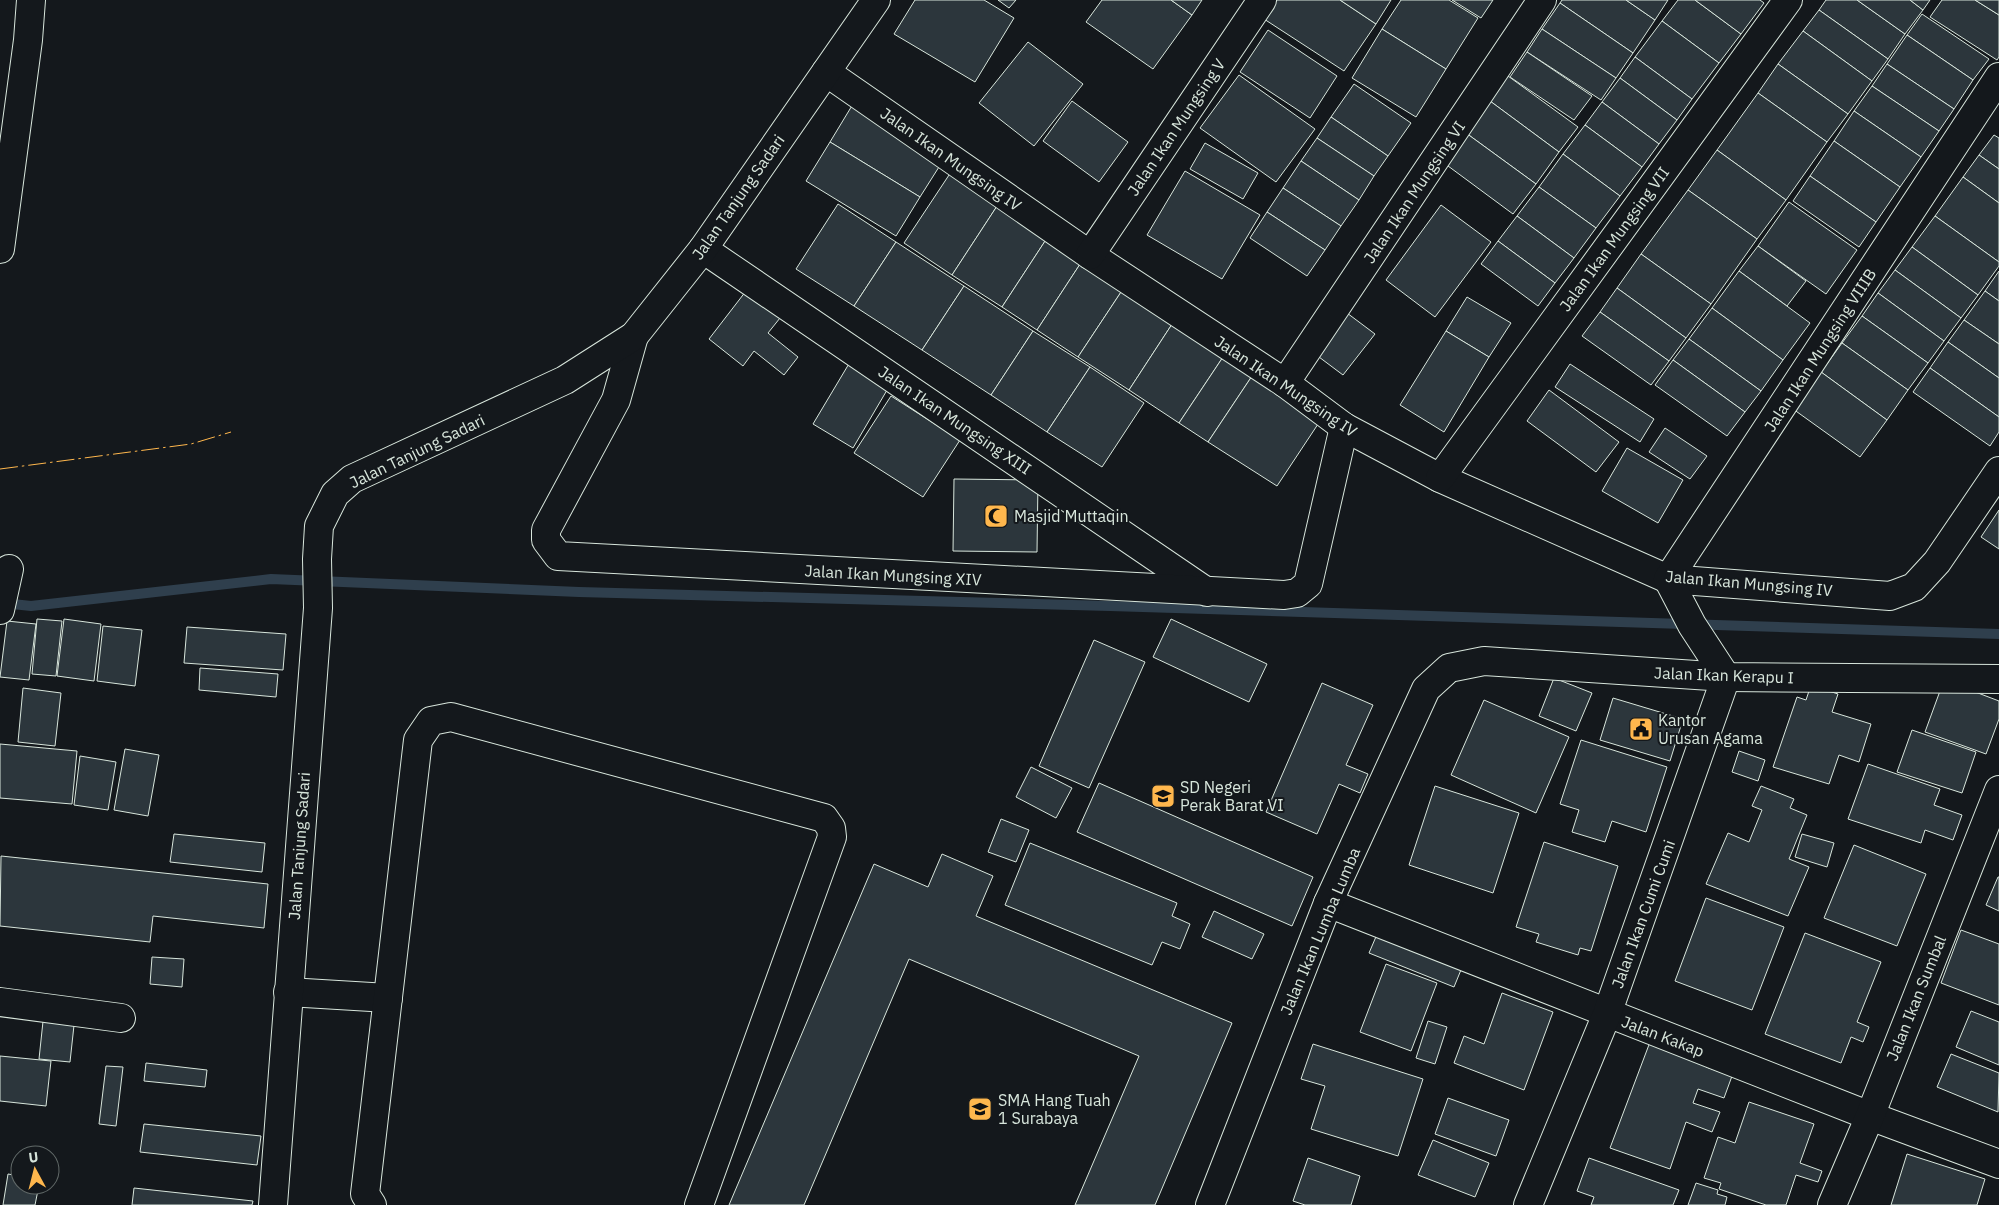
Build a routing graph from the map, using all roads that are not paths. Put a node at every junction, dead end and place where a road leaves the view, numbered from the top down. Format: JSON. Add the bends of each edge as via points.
{"nodes":[{"id":1,"x":31,"y":0,"type":"edge"},
{"id":2,"x":876,"y":0,"type":"edge"},
{"id":3,"x":1262,"y":0,"type":"edge"},
{"id":4,"x":1542,"y":0,"type":"edge"},
{"id":5,"x":1788,"y":0,"type":"edge"},
{"id":6,"x":826,"y":72,"type":"junction"},
{"id":7,"x":1999,"y":77,"type":"edge"},
{"id":8,"x":0,"y":249,"type":"edge"},
{"id":9,"x":703,"y":249,"type":"junction"},
{"id":10,"x":1090,"y":255,"type":"junction"},
{"id":11,"x":634,"y":336,"type":"junction"},
{"id":12,"x":1285,"y":383,"type":"junction"},
{"id":13,"x":1344,"y":427,"type":"junction"},
{"id":14,"x":1999,"y":471,"type":"edge"},
{"id":15,"x":1440,"y":478,"type":"junction"},
{"id":16,"x":1670,"y":581,"type":"junction"},
{"id":17,"x":1207,"y":592,"type":"junction"},
{"id":18,"x":1449,"y":668,"type":"joint"},
{"id":19,"x":1724,"y":675,"type":"junction"},
{"id":20,"x":1999,"y":679,"type":"edge"},
{"id":21,"x":1999,"y":790,"type":"edge"},
{"id":22,"x":1328,"y":903,"type":"junction"},
{"id":23,"x":288,"y":992,"type":"junction"},
{"id":24,"x":388,"y":998,"type":"junction"},
{"id":25,"x":0,"y":1002,"type":"edge"},
{"id":26,"x":1607,"y":1014,"type":"junction"},
{"id":27,"x":121,"y":1018,"type":"dead end"},
{"id":28,"x":1870,"y":1116,"type":"junction"},
{"id":29,"x":1999,"y":1164,"type":"edge"},
{"id":30,"x":273,"y":1205,"type":"edge"},
{"id":31,"x":372,"y":1205,"type":"edge"},
{"id":32,"x":699,"y":1205,"type":"edge"},
{"id":33,"x":1210,"y":1205,"type":"edge"},
{"id":34,"x":1528,"y":1205,"type":"edge"},
{"id":35,"x":1832,"y":1205,"type":"edge"}],
"edges":[{"from":1,"to":8,"type":"main road"},
{"from":2,"to":6,"type":"main road","name":"Jalan Tanjung Sadari"},
{"from":3,"to":10,"type":"main road","name":"Jalan Ikan Mungsing V"},
{"from":4,"to":12,"type":"main road","name":"Jalan Ikan Mungsing VI"},
{"from":5,"to":15,"type":"main road","name":"Jalan Ikan Mungsing VII"},
{"from":6,"to":9,"type":"main road","name":"Jalan Tanjung Sadari"},
{"from":6,"to":10,"type":"main road","name":"Jalan Ikan Mungsing IV"},
{"from":7,"to":16,"type":"main road","name":"Jalan Ikan Mungsing VIIIB"},
{"from":9,"to":11,"type":"main road","name":"Jalan Tanjung Sadari"},
{"from":9,"to":17,"type":"main road","name":"Jalan Ikan Mungsing XIII"},
{"from":10,"to":12,"type":"main road","name":"Jalan Ikan Mungsing IV"},
{"from":11,"to":17,"type":"main road","name":"Jalan Ikan Mungsing XIV","via":[[616,400],[546,530],[546,540],[558,556]]},
{"from":11,"to":23,"type":"main road","name":"Jalan Tanjung Sadari","via":[[566,380],[352,479],[336,494],[319,526],[318,608]]},
{"from":12,"to":13,"type":"main road","name":"Jalan Ikan Mungsing IV"},
{"from":13,"to":15,"type":"main road","name":"Jalan Ikan Mungsing IV"},
{"from":13,"to":17,"type":"main road","name":"Jalan Ikan Mungsing XIV","via":[[1308,584],[1296,593],[1284,595]]},
{"from":14,"to":16,"type":"main road","name":"Jalan Ikan Mungsing IV","via":[[1937,562],[1914,588],[1890,596]]},
{"from":15,"to":16,"type":"main road","name":"Jalan Ikan Mungsing IV"},
{"from":16,"to":19,"type":"main road","via":[[1692,625]]},
{"from":18,"to":19,"type":"main road","name":"Jalan Ikan Kerapu I","via":[[1484,661]]},
{"from":18,"to":22,"type":"main road","name":"Jalan Ikan Lumba Lumba","via":[[1426,689]]},
{"from":19,"to":20,"type":"main road","name":"Jalan Ikan Kerapu I"},
{"from":19,"to":26,"type":"main road","name":"Jalan Ikan Cumi Cumi"},
{"from":21,"to":28,"type":"main road","name":"Jalan Ikan Sumbal"},
{"from":22,"to":26,"type":"main road","name":"Jalan Kakap"},
{"from":22,"to":33,"type":"main road","name":"Jalan Ikan Lumba Lumba"},
{"from":23,"to":24,"type":"main road"},
{"from":23,"to":30,"type":"main road","name":"Jalan Tanjung Sadari"},
{"from":24,"to":31,"type":"main road","via":[[365,1194]]},
{"from":24,"to":32,"type":"main road","via":[[418,740],[431,721],[451,717],[824,818],[831,828],[832,837]]},
{"from":25,"to":27,"type":"main road"},
{"from":26,"to":28,"type":"main road","name":"Jalan Kakap"},
{"from":26,"to":34,"type":"main road","name":"Jalan Ikan Cumi Cumi"},
{"from":28,"to":29,"type":"main road","name":"Jalan Kakap"},
{"from":28,"to":35,"type":"main road","name":"Jalan Ikan Sumbal"}]}
